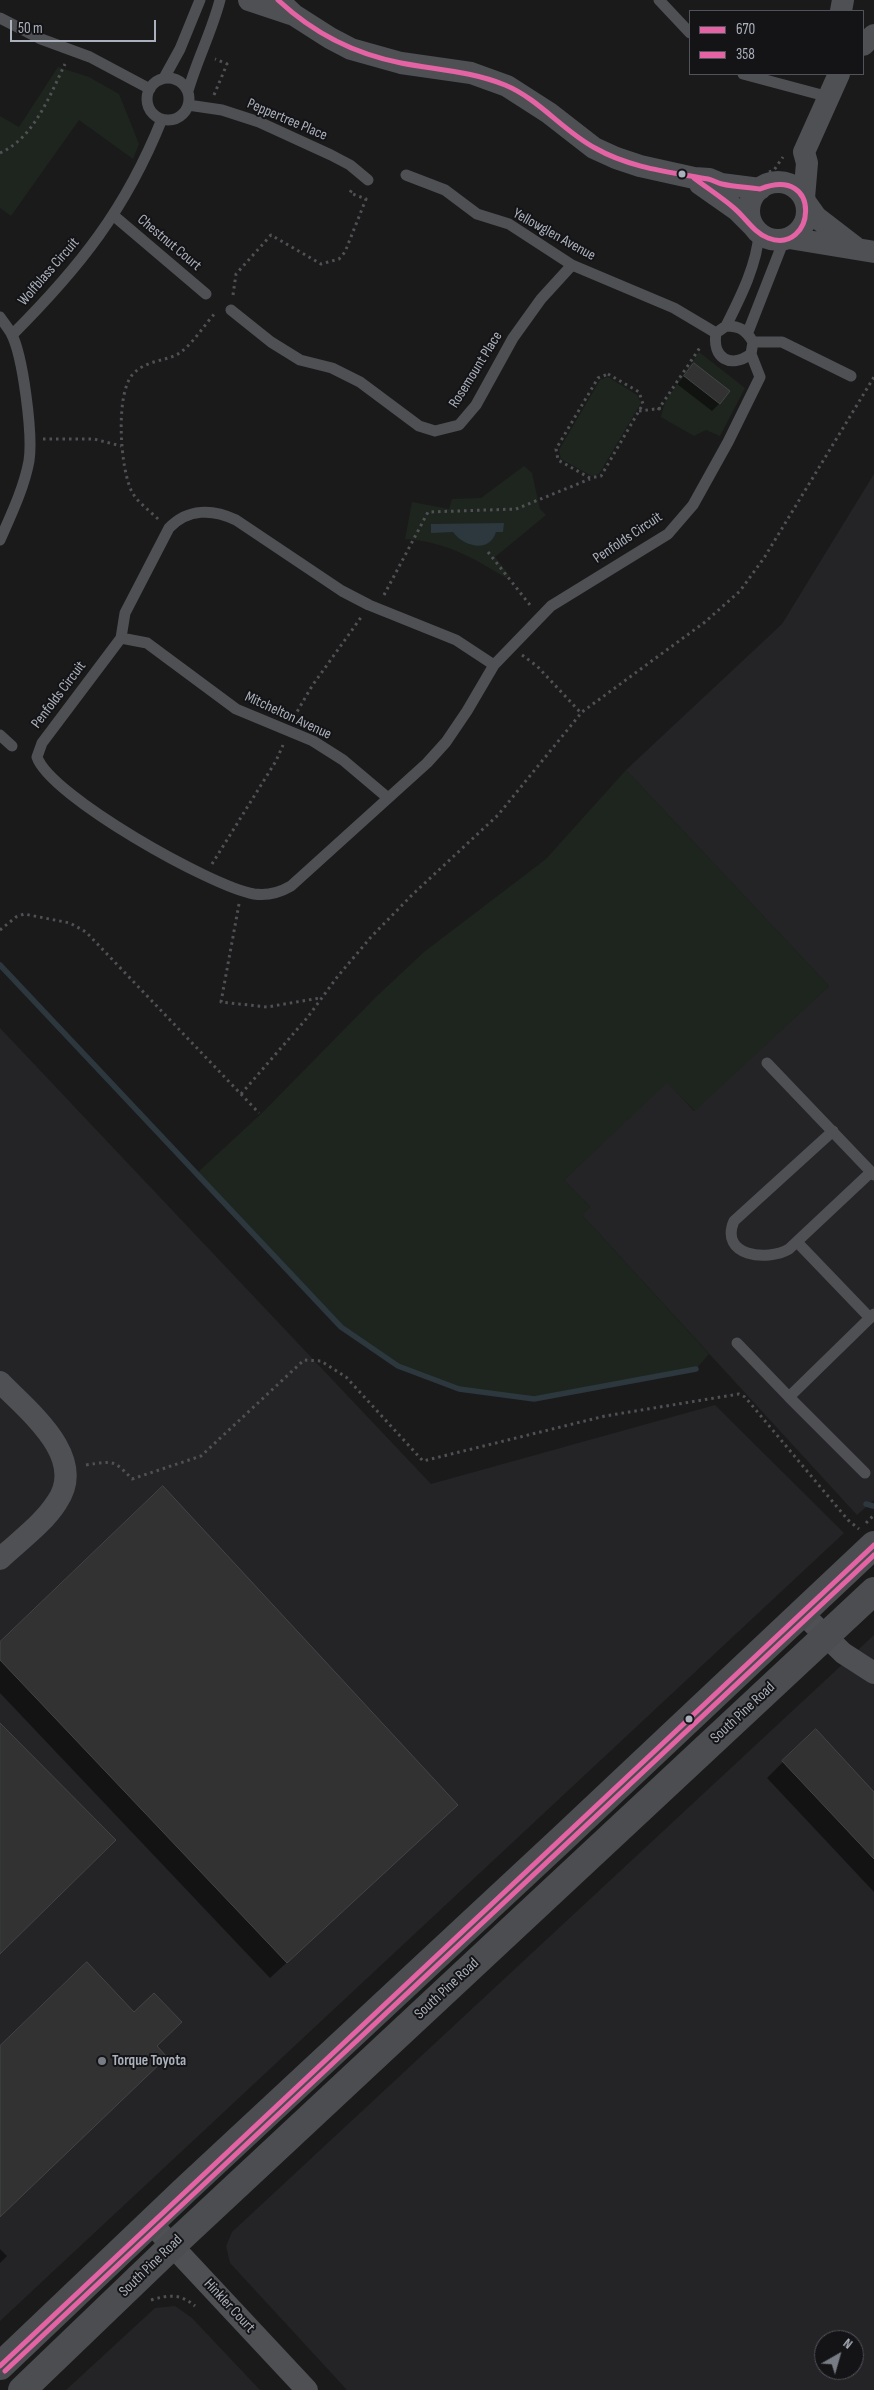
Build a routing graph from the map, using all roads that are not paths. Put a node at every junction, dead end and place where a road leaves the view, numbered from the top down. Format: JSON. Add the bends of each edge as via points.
{"nodes":[{"id":1,"x":200,"y":0,"type":"edge"},
{"id":2,"x":220,"y":0,"type":"edge"},
{"id":3,"x":249,"y":0,"type":"edge"},
{"id":4,"x":278,"y":0,"type":"edge"},
{"id":5,"x":659,"y":0,"type":"edge"},
{"id":6,"x":294,"y":16,"type":"junction"},
{"id":7,"x":0,"y":18,"type":"edge"},
{"id":8,"x":689,"y":31,"type":"edge"},
{"id":9,"x":747,"y":75,"type":"edge"},
{"id":10,"x":839,"y":75,"type":"edge"},
{"id":11,"x":164,"y":78,"type":"junction"},
{"id":12,"x":150,"y":89,"type":"junction"},
{"id":13,"x":188,"y":91,"type":"junction"},
{"id":14,"x":829,"y":97,"type":"junction"},
{"id":15,"x":188,"y":105,"type":"junction"},
{"id":16,"x":162,"y":119,"type":"junction"},
{"id":17,"x":804,"y":152,"type":"junction"},
{"id":18,"x":406,"y":175,"type":"dead end"},
{"id":19,"x":364,"y":176,"type":"road end"},
{"id":20,"x":694,"y":178,"type":"junction"},
{"id":21,"x":767,"y":186,"type":"junction"},
{"id":22,"x":805,"y":201,"type":"junction"},
{"id":23,"x":113,"y":215,"type":"junction"},
{"id":24,"x":756,"y":230,"type":"junction"},
{"id":25,"x":786,"y":239,"type":"junction"},
{"id":26,"x":866,"y":251,"type":"edge"},
{"id":27,"x":572,"y":265,"type":"junction"},
{"id":28,"x":206,"y":294,"type":"dead end"},
{"id":29,"x":231,"y":310,"type":"road end"},
{"id":30,"x":0,"y":317,"type":"edge"},
{"id":31,"x":717,"y":329,"type":"junction"},
{"id":32,"x":12,"y":334,"type":"junction"},
{"id":33,"x":751,"y":343,"type":"junction"},
{"id":34,"x":851,"y":376,"type":"dead end"},
{"id":35,"x":0,"y":540,"type":"edge"},
{"id":36,"x":121,"y":638,"type":"junction"},
{"id":37,"x":494,"y":665,"type":"junction"},
{"id":38,"x":0,"y":734,"type":"edge"},
{"id":39,"x":12,"y":746,"type":"dead end"},
{"id":40,"x":388,"y":798,"type":"junction"},
{"id":41,"x":767,"y":1063,"type":"dead end"},
{"id":42,"x":833,"y":1131,"type":"junction"},
{"id":43,"x":873,"y":1173,"type":"edge"},
{"id":44,"x":796,"y":1242,"type":"junction"},
{"id":45,"x":872,"y":1316,"type":"edge"},
{"id":46,"x":737,"y":1343,"type":"dead end"},
{"id":47,"x":0,"y":1382,"type":"edge"},
{"id":48,"x":789,"y":1397,"type":"junction"},
{"id":49,"x":865,"y":1473,"type":"dead end"},
{"id":50,"x":866,"y":1533,"type":"edge"},
{"id":51,"x":0,"y":1559,"type":"edge"},
{"id":52,"x":874,"y":1591,"type":"edge"},
{"id":53,"x":801,"y":1612,"type":"junction"},
{"id":54,"x":824,"y":1636,"type":"junction"},
{"id":55,"x":874,"y":1673,"type":"edge"},
{"id":56,"x":150,"y":2222,"type":"junction"},
{"id":57,"x":173,"y":2245,"type":"junction"},
{"id":58,"x":0,"y":2366,"type":"edge"},
{"id":59,"x":22,"y":2390,"type":"edge"},
{"id":60,"x":307,"y":2390,"type":"edge"}],
"edges":[{"from":1,"to":11,"type":"lane"},
{"from":2,"to":13,"type":"lane"},
{"from":3,"to":6,"type":"street"},
{"from":4,"to":6,"type":"street"},
{"from":5,"to":8,"type":"lane"},
{"from":6,"to":20,"type":"street","via":[[330,38],[373,57],[471,73],[507,86],[594,148],[640,166]]},
{"from":7,"to":12,"type":"lane"},
{"from":9,"to":14,"type":"lane"},
{"from":10,"to":14,"type":"street"},
{"from":11,"to":12,"type":"lane"},
{"from":11,"to":13,"type":"lane","via":[[178,80]]},
{"from":12,"to":16,"type":"lane","via":[[148,103],[155,115]]},
{"from":13,"to":15,"type":"lane"},
{"from":14,"to":17,"type":"street"},
{"from":15,"to":16,"type":"lane","via":[[179,117]]},
{"from":15,"to":19,"type":"lane","name":"Peppertree Place","via":[[222,110],[259,122],[331,155]]},
{"from":16,"to":23,"type":"lane","name":"Wolfblass Circuit","via":[[136,178]]},
{"from":17,"to":21,"type":"street"},
{"from":17,"to":22,"type":"street","via":[[807,163]]},
{"from":18,"to":27,"type":"lane","name":"Yellowglen Avenue","via":[[445,190],[477,214],[509,224]]},
{"from":20,"to":21,"type":"street","via":[[728,186]]},
{"from":20,"to":24,"type":"street","via":[[737,210]]},
{"from":21,"to":22,"type":"street","via":[[785,183],[794,187]]},
{"from":21,"to":24,"type":"street","via":[[754,195],[749,210]]},
{"from":22,"to":25,"type":"street","via":[[806,222],[801,230]]},
{"from":22,"to":26,"type":"street","via":[[816,217]]},
{"from":23,"to":28,"type":"lane","name":"Chestnut Court"},
{"from":23,"to":32,"type":"lane","name":"Wolfblass Circuit","via":[[82,260]]},
{"from":24,"to":25,"type":"street","via":[[766,238]]},
{"from":24,"to":31,"type":"lane","via":[[758,245],[744,287]]},
{"from":25,"to":26,"type":"street"},
{"from":25,"to":33,"type":"lane"},
{"from":27,"to":29,"type":"lane","name":"Rosemount Place","via":[[541,299],[513,338],[476,405],[459,426],[435,431],[419,426],[360,382],[332,368],[300,360]]},
{"from":27,"to":31,"type":"lane","name":"Yellowglen Avenue"},
{"from":30,"to":32,"type":"lane"},
{"from":31,"to":33,"type":"lane","via":[[737,326]]},
{"from":31,"to":33,"type":"lane","via":[[714,345],[720,355],[730,361],[741,361]]},
{"from":32,"to":35,"type":"lane","via":[[28,412],[29,461]]},
{"from":33,"to":34,"type":"lane","via":[[782,342]]},
{"from":33,"to":37,"type":"lane","name":"Penfolds Circuit","via":[[760,377],[693,504],[668,534],[550,606]]},
{"from":36,"to":37,"type":"lane","name":"Penfolds Circuit","via":[[125,613],[169,528],[176,521],[197,513],[221,513],[342,591],[456,640]]},
{"from":36,"to":40,"type":"lane","name":"Mitchelton Avenue","via":[[147,643],[236,709],[313,741],[343,760]]},
{"from":36,"to":40,"type":"lane","name":"Penfolds Circuit","via":[[42,744],[37,757],[45,772],[106,820],[148,846],[242,891],[268,895],[291,886]]},
{"from":37,"to":40,"type":"lane","name":"Penfolds Circuit","via":[[446,742]]},
{"from":38,"to":39,"type":"lane"},
{"from":41,"to":42,"type":"lane"},
{"from":42,"to":43,"type":"lane"},
{"from":42,"to":44,"type":"lane","via":[[734,1221],[731,1229],[732,1240],[748,1254],[781,1254]]},
{"from":43,"to":44,"type":"lane"},
{"from":44,"to":45,"type":"lane"},
{"from":45,"to":48,"type":"lane"},
{"from":46,"to":48,"type":"lane"},
{"from":47,"to":51,"type":"street","via":[[56,1442],[65,1469],[64,1488],[57,1503]]},
{"from":48,"to":49,"type":"lane"},
{"from":50,"to":53,"type":"highway","name":"South Pine Road"},
{"from":52,"to":54,"type":"highway","name":"South Pine Road"},
{"from":53,"to":54,"type":"street"},
{"from":53,"to":56,"type":"highway","name":"South Pine Road","via":[[564,1838]]},
{"from":54,"to":55,"type":"street"},
{"from":54,"to":57,"type":"highway","name":"South Pine Road"},
{"from":56,"to":57,"type":"street","name":"Hinkler Court"},
{"from":56,"to":58,"type":"highway","name":"South Pine Road"},
{"from":57,"to":59,"type":"highway","name":"South Pine Road"},
{"from":57,"to":60,"type":"street","name":"Hinkler Court"}]}
